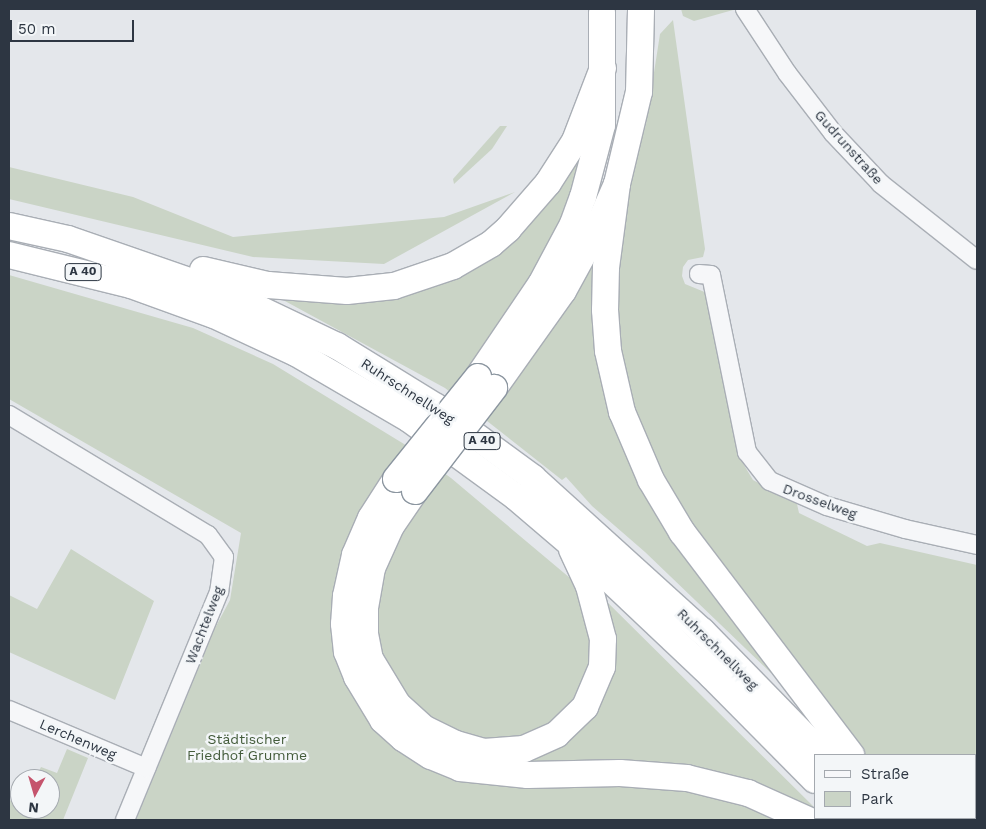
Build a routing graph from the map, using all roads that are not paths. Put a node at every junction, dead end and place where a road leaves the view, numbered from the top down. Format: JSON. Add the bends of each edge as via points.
{"nodes":[{"id":1,"x":642,"y":9,"type":"edge"},
{"id":2,"x":745,"y":9,"type":"edge"},
{"id":3,"x":609,"y":10,"type":"edge"},
{"id":4,"x":603,"y":68,"type":"junction"},
{"id":5,"x":617,"y":184,"type":"junction"},
{"id":6,"x":9,"y":226,"type":"edge"},
{"id":7,"x":68,"y":239,"type":"junction"},
{"id":8,"x":9,"y":255,"type":"edge"},
{"id":9,"x":977,"y":260,"type":"edge"},
{"id":10,"x":699,"y":274,"type":"dead end"},
{"id":11,"x":486,"y":383,"type":"junction"},
{"id":12,"x":9,"y":415,"type":"edge"},
{"id":13,"x":405,"y":485,"type":"junction"},
{"id":14,"x":556,"y":530,"type":"junction"},
{"id":15,"x":977,"y":545,"type":"edge"},
{"id":16,"x":9,"y":710,"type":"edge"},
{"id":17,"x":822,"y":754,"type":"edge"},
{"id":18,"x":850,"y":754,"type":"edge"},
{"id":19,"x":146,"y":768,"type":"junction"},
{"id":20,"x":814,"y":779,"type":"edge"},
{"id":21,"x":125,"y":820,"type":"edge"},
{"id":22,"x":808,"y":820,"type":"edge"}],
"edges":[{"from":1,"to":5,"type":"highway","via":[[639,92]]},
{"from":2,"to":9,"type":"street","name":"Gudrunstraße","via":[[833,133],[881,184]]},
{"from":3,"to":4,"type":"highway"},
{"from":4,"to":7,"type":"highway","via":[[570,149],[548,183],[519,217],[491,244],[453,266],[413,282],[347,291],[302,289]]},
{"from":4,"to":11,"type":"highway","via":[[599,143],[573,224]]},
{"from":5,"to":11,"type":"highway","via":[[563,291]]},
{"from":5,"to":18,"type":"highway","via":[[606,267],[605,310],[608,351],[622,412],[651,480],[682,532]]},
{"from":6,"to":7,"type":"highway","name":"Ruhrschnellweg","number":"A 40"},
{"from":7,"to":17,"type":"highway","name":"Ruhrschnellweg","number":"A 40","via":[[230,295],[337,346],[436,407],[533,478],[702,632]]},
{"from":8,"to":14,"type":"highway","name":"Ruhrschnellweg","number":"A 40","via":[[156,293],[242,327],[296,353],[409,419]]},
{"from":10,"to":15,"type":"street","name":"Drosselweg","via":[[711,275],[747,452],[770,481],[827,506],[904,529]]},
{"from":11,"to":13,"type":"highway","bridge":true},
{"from":12,"to":19,"type":"street","name":"Wachtelweg","via":[[208,535],[224,557],[219,592]]},
{"from":13,"to":14,"type":"highway","via":[[372,568],[365,606],[368,650],[383,685],[398,705],[425,729],[468,748],[504,753],[544,742],[579,714],[597,683],[603,655],[600,621],[580,565]]},
{"from":13,"to":22,"type":"highway","via":[[372,518],[355,555],[344,624],[347,652],[357,677],[383,720],[402,738],[431,756],[469,769],[528,775],[620,773],[687,778],[748,793]]},
{"from":14,"to":20,"type":"highway","name":"Ruhrschnellweg","number":"A 40","via":[[650,615]]},
{"from":16,"to":19,"type":"street","name":"Lerchenweg"},
{"from":19,"to":21,"type":"street","name":"Wachtelweg"}]}
